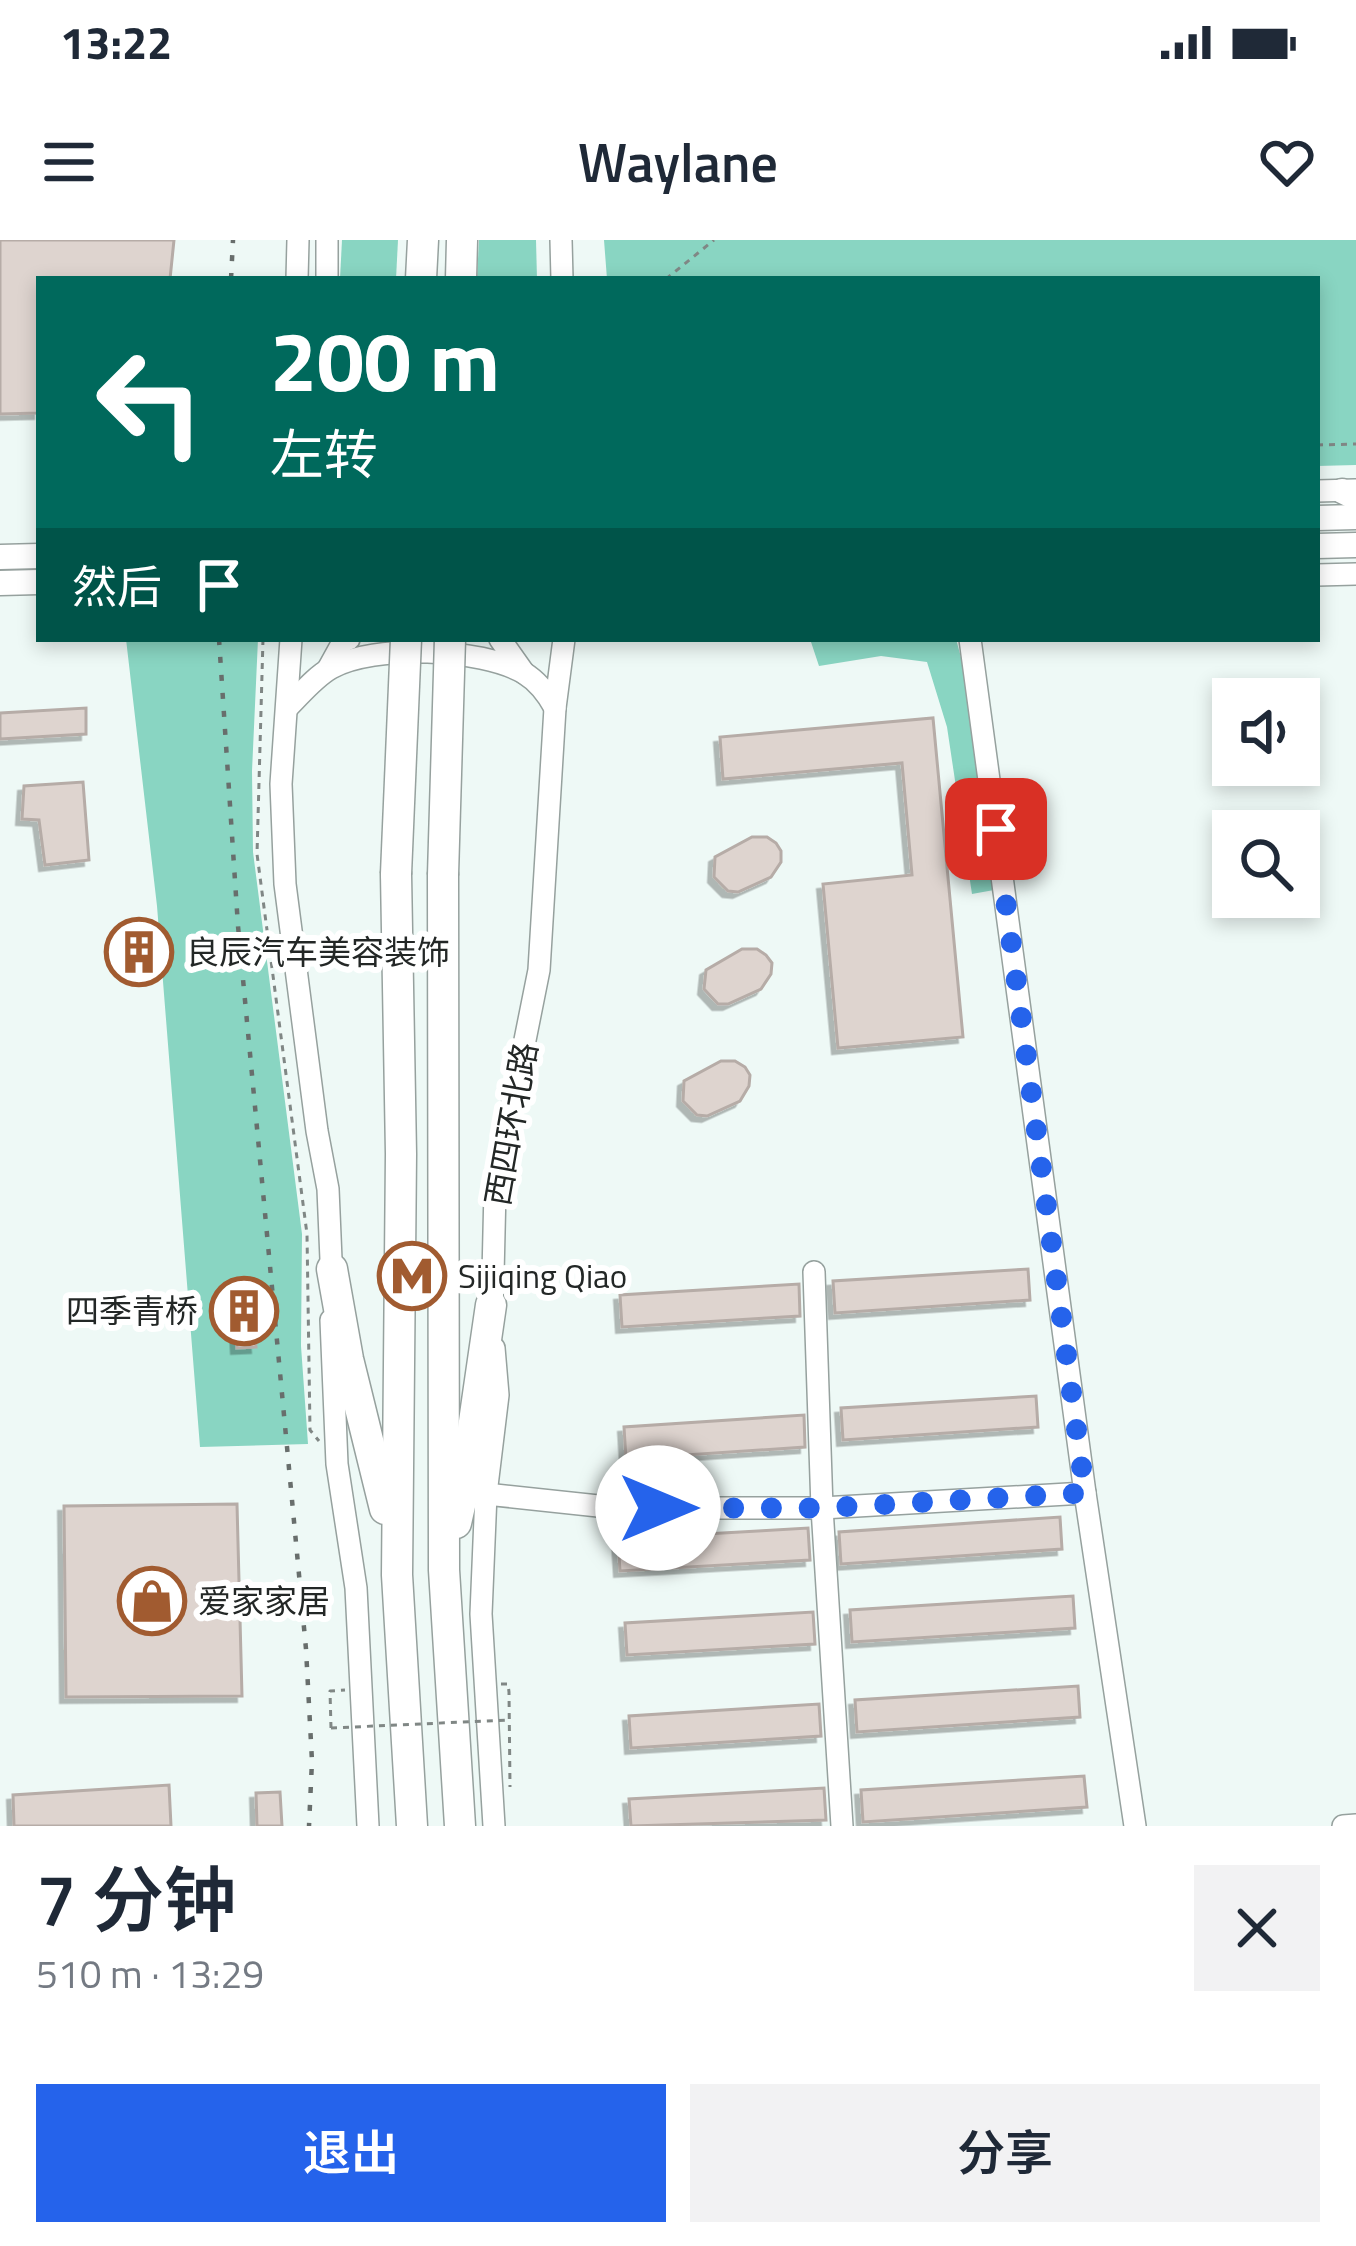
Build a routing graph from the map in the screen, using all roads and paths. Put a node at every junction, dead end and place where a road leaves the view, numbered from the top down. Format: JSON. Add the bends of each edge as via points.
{"nodes":[{"id":1,"x":298,"y":240,"type":"edge"},
{"id":2,"x":327,"y":240,"type":"edge"},
{"id":3,"x":423,"y":240,"type":"edge"},
{"id":4,"x":462,"y":240,"type":"edge"},
{"id":5,"x":561,"y":240,"type":"edge"},
{"id":6,"x":714,"y":240,"type":"edge"},
{"id":7,"x":297,"y":276,"type":"edge"},
{"id":8,"x":326,"y":276,"type":"edge"},
{"id":9,"x":422,"y":276,"type":"edge"},
{"id":10,"x":461,"y":276,"type":"edge"},
{"id":11,"x":562,"y":276,"type":"edge"},
{"id":12,"x":670,"y":276,"type":"edge"},
{"id":13,"x":1356,"y":444,"type":"edge"},
{"id":14,"x":1320,"y":445,"type":"edge"},
{"id":15,"x":1356,"y":517,"type":"edge"},
{"id":16,"x":1320,"y":518,"type":"edge"},
{"id":17,"x":1356,"y":544,"type":"edge"},
{"id":18,"x":1320,"y":546,"type":"edge"},
{"id":19,"x":36,"y":556,"type":"edge"},
{"id":20,"x":0,"y":557,"type":"edge"},
{"id":21,"x":1356,"y":574,"type":"edge"},
{"id":22,"x":1320,"y":575,"type":"edge"},
{"id":23,"x":36,"y":581,"type":"edge"},
{"id":24,"x":0,"y":583,"type":"edge"},
{"id":25,"x":263,"y":642,"type":"edge"},
{"id":26,"x":291,"y":642,"type":"edge"},
{"id":27,"x":343,"y":642,"type":"edge"},
{"id":28,"x":406,"y":642,"type":"edge"},
{"id":29,"x":450,"y":642,"type":"edge"},
{"id":30,"x":502,"y":642,"type":"edge"},
{"id":31,"x":564,"y":642,"type":"edge"},
{"id":32,"x":970,"y":642,"type":"edge"},
{"id":33,"x":328,"y":669,"type":"junction"},
{"id":34,"x":524,"y":674,"type":"junction"},
{"id":35,"x":289,"y":706,"type":"junction"},
{"id":36,"x":555,"y":708,"type":"junction"},
{"id":37,"x":332,"y":1269,"type":"junction"},
{"id":38,"x":814,"y":1272,"type":"dead end"},
{"id":39,"x":491,"y":1305,"type":"junction"},
{"id":40,"x":337,"y":1464,"type":"junction"},
{"id":41,"x":1085,"y":1493,"type":"junction"},
{"id":42,"x":486,"y":1494,"type":"junction"},
{"id":43,"x":822,"y":1508,"type":"junction"},
{"id":44,"x":444,"y":1570,"type":"junction"},
{"id":45,"x":398,"y":1574,"type":"junction"},
{"id":46,"x":508,"y":1684,"type":"dead end"},
{"id":47,"x":330,"y":1691,"type":"dead end"},
{"id":48,"x":508,"y":1720,"type":"junction"},
{"id":49,"x":511,"y":1777,"type":"dead end"},
{"id":50,"x":1356,"y":1825,"type":"edge"},
{"id":51,"x":368,"y":1826,"type":"edge"},
{"id":52,"x":412,"y":1826,"type":"edge"},
{"id":53,"x":460,"y":1826,"type":"edge"},
{"id":54,"x":494,"y":1826,"type":"edge"},
{"id":55,"x":842,"y":1826,"type":"edge"},
{"id":56,"x":1135,"y":1826,"type":"edge"},
{"id":57,"x":1343,"y":1826,"type":"edge"}],
"edges":[{"from":1,"to":7,"type":"street"},
{"from":2,"to":8,"type":"street"},
{"from":3,"to":9,"type":"highway"},
{"from":4,"to":10,"type":"highway"},
{"from":5,"to":11,"type":"street"},
{"from":6,"to":12,"type":"path"},
{"from":13,"to":14,"type":"path"},
{"from":15,"to":16,"type":"main road"},
{"from":17,"to":18,"type":"main road"},
{"from":19,"to":20,"type":"main road"},
{"from":21,"to":22,"type":"street"},
{"from":23,"to":24,"type":"main road"},
{"from":25,"to":40,"type":"path","via":[[257,854],[307,1234],[310,1430]]},
{"from":26,"to":35,"type":"street"},
{"from":27,"to":33,"type":"street"},
{"from":28,"to":45,"type":"highway","bridge":true,"via":[[396,874]]},
{"from":29,"to":44,"type":"highway","name":"西四环北路","bridge":true},
{"from":30,"to":34,"type":"street"},
{"from":31,"to":36,"type":"street","name":"西四环北路"},
{"from":32,"to":41,"type":"street"},
{"from":33,"to":34,"type":"street","via":[[370,655],[428,653]]},
{"from":33,"to":35,"type":"street"},
{"from":34,"to":36,"type":"street"},
{"from":35,"to":37,"type":"street","via":[[281,784],[285,884]]},
{"from":36,"to":39,"type":"street","name":"西四环北路","via":[[539,970],[495,1190]]},
{"from":37,"to":40,"type":"street"},
{"from":37,"to":45,"type":"highway"},
{"from":38,"to":43,"type":"street"},
{"from":39,"to":42,"type":"street","name":"西四环北路","via":[[498,1395]]},
{"from":39,"to":44,"type":"highway"},
{"from":40,"to":51,"type":"street","via":[[356,1588]]},
{"from":41,"to":43,"type":"street"},
{"from":41,"to":56,"type":"street"},
{"from":42,"to":43,"type":"street","via":[[616,1508]]},
{"from":42,"to":54,"type":"street","name":"西四环北路","via":[[481,1614]]},
{"from":43,"to":55,"type":"street"},
{"from":44,"to":53,"type":"highway","name":"西四环北路"},
{"from":45,"to":52,"type":"highway"},
{"from":46,"to":48,"type":"path"},
{"from":47,"to":48,"type":"path","bridge":true,"via":[[331,1728]]},
{"from":48,"to":49,"type":"path"},
{"from":50,"to":57,"type":"street"}]}
